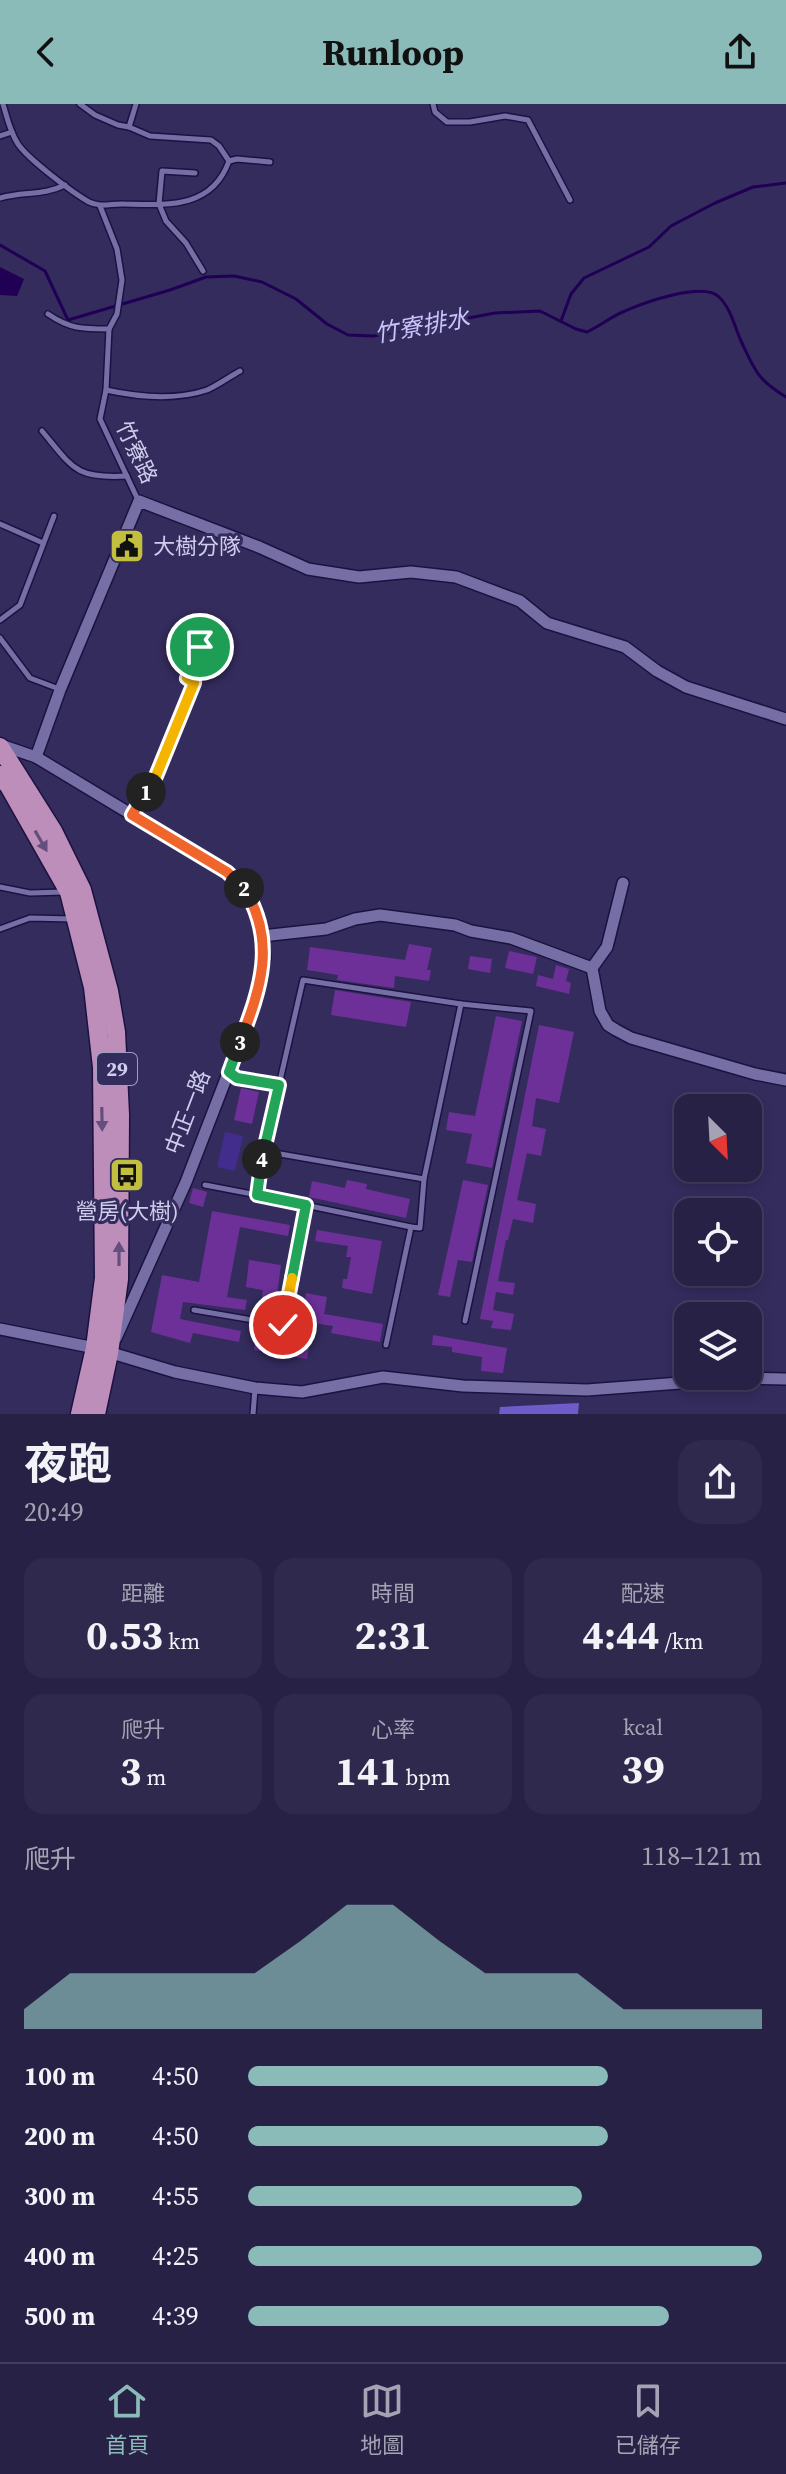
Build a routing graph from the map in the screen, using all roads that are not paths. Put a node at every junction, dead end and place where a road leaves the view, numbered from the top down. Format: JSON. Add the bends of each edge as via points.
{"nodes":[{"id":1,"x":3,"y":104,"type":"edge"},
{"id":2,"x":80,"y":104,"type":"edge"},
{"id":3,"x":136,"y":104,"type":"edge"},
{"id":4,"x":433,"y":104,"type":"edge"},
{"id":5,"x":129,"y":127,"type":"junction"},
{"id":6,"x":12,"y":132,"type":"junction"},
{"id":7,"x":0,"y":136,"type":"edge"},
{"id":8,"x":229,"y":161,"type":"junction"},
{"id":9,"x":270,"y":162,"type":"dead end"},
{"id":10,"x":195,"y":173,"type":"dead end"},
{"id":11,"x":65,"y":185,"type":"junction"},
{"id":12,"x":0,"y":198,"type":"edge"},
{"id":13,"x":570,"y":200,"type":"dead end"},
{"id":14,"x":159,"y":204,"type":"junction"},
{"id":15,"x":100,"y":206,"type":"junction"},
{"id":16,"x":203,"y":271,"type":"dead end"},
{"id":17,"x":48,"y":314,"type":"dead end"},
{"id":18,"x":109,"y":329,"type":"junction"},
{"id":19,"x":240,"y":371,"type":"dead end"},
{"id":20,"x":106,"y":390,"type":"junction"},
{"id":21,"x":42,"y":431,"type":"dead end"},
{"id":22,"x":127,"y":476,"type":"junction"},
{"id":23,"x":139,"y":501,"type":"junction"},
{"id":24,"x":54,"y":516,"type":"dead end"},
{"id":25,"x":0,"y":524,"type":"edge"},
{"id":26,"x":43,"y":543,"type":"junction"},
{"id":27,"x":0,"y":620,"type":"edge"},
{"id":28,"x":0,"y":638,"type":"edge"},
{"id":29,"x":200,"y":647,"type":"dead end"},
{"id":30,"x":60,"y":690,"type":"junction"},
{"id":31,"x":786,"y":719,"type":"edge"},
{"id":32,"x":0,"y":746,"type":"edge"},
{"id":33,"x":36,"y":757,"type":"junction"},
{"id":34,"x":0,"y":775,"type":"edge"},
{"id":35,"x":132,"y":815,"type":"junction"},
{"id":36,"x":623,"y":883,"type":"dead end"},
{"id":37,"x":0,"y":887,"type":"edge"},
{"id":38,"x":69,"y":892,"type":"junction"},
{"id":39,"x":77,"y":920,"type":"junction"},
{"id":40,"x":0,"y":929,"type":"edge"},
{"id":41,"x":262,"y":936,"type":"junction"},
{"id":42,"x":592,"y":968,"type":"junction"},
{"id":43,"x":461,"y":1004,"type":"junction"},
{"id":44,"x":229,"y":1072,"type":"junction"},
{"id":45,"x":786,"y":1080,"type":"edge"},
{"id":46,"x":279,"y":1085,"type":"junction"},
{"id":47,"x":263,"y":1151,"type":"junction"},
{"id":48,"x":424,"y":1179,"type":"junction"},
{"id":49,"x":205,"y":1185,"type":"dead end"},
{"id":50,"x":257,"y":1195,"type":"junction"},
{"id":51,"x":306,"y":1205,"type":"junction"},
{"id":52,"x":411,"y":1227,"type":"junction"},
{"id":53,"x":194,"y":1310,"type":"dead end"},
{"id":54,"x":465,"y":1321,"type":"dead end"},
{"id":55,"x":0,"y":1329,"type":"edge"},
{"id":56,"x":386,"y":1345,"type":"dead end"},
{"id":57,"x":102,"y":1351,"type":"junction"},
{"id":58,"x":786,"y":1379,"type":"edge"},
{"id":59,"x":255,"y":1388,"type":"junction"},
{"id":60,"x":80,"y":1414,"type":"edge"},
{"id":61,"x":96,"y":1414,"type":"edge"},
{"id":62,"x":253,"y":1414,"type":"edge"}],
"edges":[{"from":1,"to":6,"type":"lane"},
{"from":2,"to":5,"type":"lane"},
{"from":3,"to":5,"type":"lane"},
{"from":4,"to":13,"type":"lane","via":[[447,122],[505,116],[528,120]]},
{"from":5,"to":8,"type":"lane","via":[[150,136],[211,140]]},
{"from":6,"to":7,"type":"lane"},
{"from":6,"to":11,"type":"lane","via":[[19,147]]},
{"from":8,"to":9,"type":"lane"},
{"from":8,"to":14,"type":"lane","via":[[222,178],[197,198]]},
{"from":10,"to":14,"type":"lane","via":[[162,171]]},
{"from":11,"to":12,"type":"lane","via":[[50,193]]},
{"from":11,"to":15,"type":"lane"},
{"from":14,"to":15,"type":"lane"},
{"from":14,"to":16,"type":"lane"},
{"from":15,"to":18,"type":"lane","name":"竹寮路","via":[[117,249],[122,280]]},
{"from":17,"to":18,"type":"lane","via":[[74,328]]},
{"from":18,"to":20,"type":"lane","name":"竹寮路"},
{"from":19,"to":20,"type":"lane","via":[[206,390],[181,395],[133,396]]},
{"from":20,"to":22,"type":"lane","name":"竹寮路","via":[[100,419]]},
{"from":21,"to":22,"type":"lane","via":[[73,468],[97,478]]},
{"from":22,"to":23,"type":"lane","name":"竹寮路"},
{"from":23,"to":30,"type":"street","name":"竹寮路"},
{"from":23,"to":31,"type":"street","via":[[308,569],[359,577],[411,572],[456,577],[520,601],[547,623],[625,647],[686,687]]},
{"from":24,"to":26,"type":"lane"},
{"from":25,"to":26,"type":"lane"},
{"from":26,"to":27,"type":"lane","via":[[20,605]]},
{"from":28,"to":30,"type":"lane","via":[[30,678]]},
{"from":29,"to":35,"type":"lane","via":[[187,678],[194,683],[178,723],[156,776]]},
{"from":30,"to":33,"type":"street","name":"竹寮路"},
{"from":32,"to":33,"type":"street"},
{"from":57,"to":32,"type":"main road","name":"中正一路","number":"29","one_way":true,"via":[[119,1279],[116,1032],[92,920],[72,867]]},
{"from":33,"to":35,"type":"street","name":"中正一路"},
{"from":34,"to":38,"type":"main road","name":"中正一路","number":"29","one_way":true},
{"from":35,"to":41,"type":"street","name":"中正一路","via":[[227,872],[255,907]]},
{"from":36,"to":42,"type":"street","via":[[607,947]]},
{"from":37,"to":38,"type":"lane"},
{"from":38,"to":39,"type":"main road","name":"中正一路","number":"29"},
{"from":39,"to":40,"type":"lane","via":[[30,918]]},
{"from":39,"to":57,"type":"main road","name":"中正一路","number":"29","one_way":true,"via":[[93,987],[102,1067]]},
{"from":41,"to":42,"type":"street","via":[[326,929],[380,915],[511,938]]},
{"from":41,"to":44,"type":"street","name":"中正一路","via":[[265,958]]},
{"from":42,"to":45,"type":"street","via":[[600,1011],[616,1030]]},
{"from":43,"to":46,"type":"lane","via":[[303,980]]},
{"from":43,"to":48,"type":"lane"},
{"from":43,"to":54,"type":"lane","via":[[531,1011]]},
{"from":44,"to":46,"type":"lane"},
{"from":44,"to":57,"type":"street","name":"中正一路","via":[[186,1182]]},
{"from":46,"to":47,"type":"lane"},
{"from":47,"to":48,"type":"lane"},
{"from":47,"to":50,"type":"lane"},
{"from":48,"to":52,"type":"lane","via":[[420,1228]]},
{"from":49,"to":50,"type":"lane"},
{"from":50,"to":51,"type":"lane"},
{"from":51,"to":52,"type":"lane"},
{"from":51,"to":53,"type":"lane","via":[[283,1325]]},
{"from":52,"to":56,"type":"lane"},
{"from":55,"to":57,"type":"street"},
{"from":57,"to":59,"type":"street"},
{"from":57,"to":60,"type":"main road","name":"中正一路","number":"29"},
{"from":57,"to":61,"type":"main road","name":"中正一路","number":"29"},
{"from":58,"to":59,"type":"street","via":[[587,1390],[383,1377],[302,1392]]},
{"from":59,"to":62,"type":"lane"}]}
